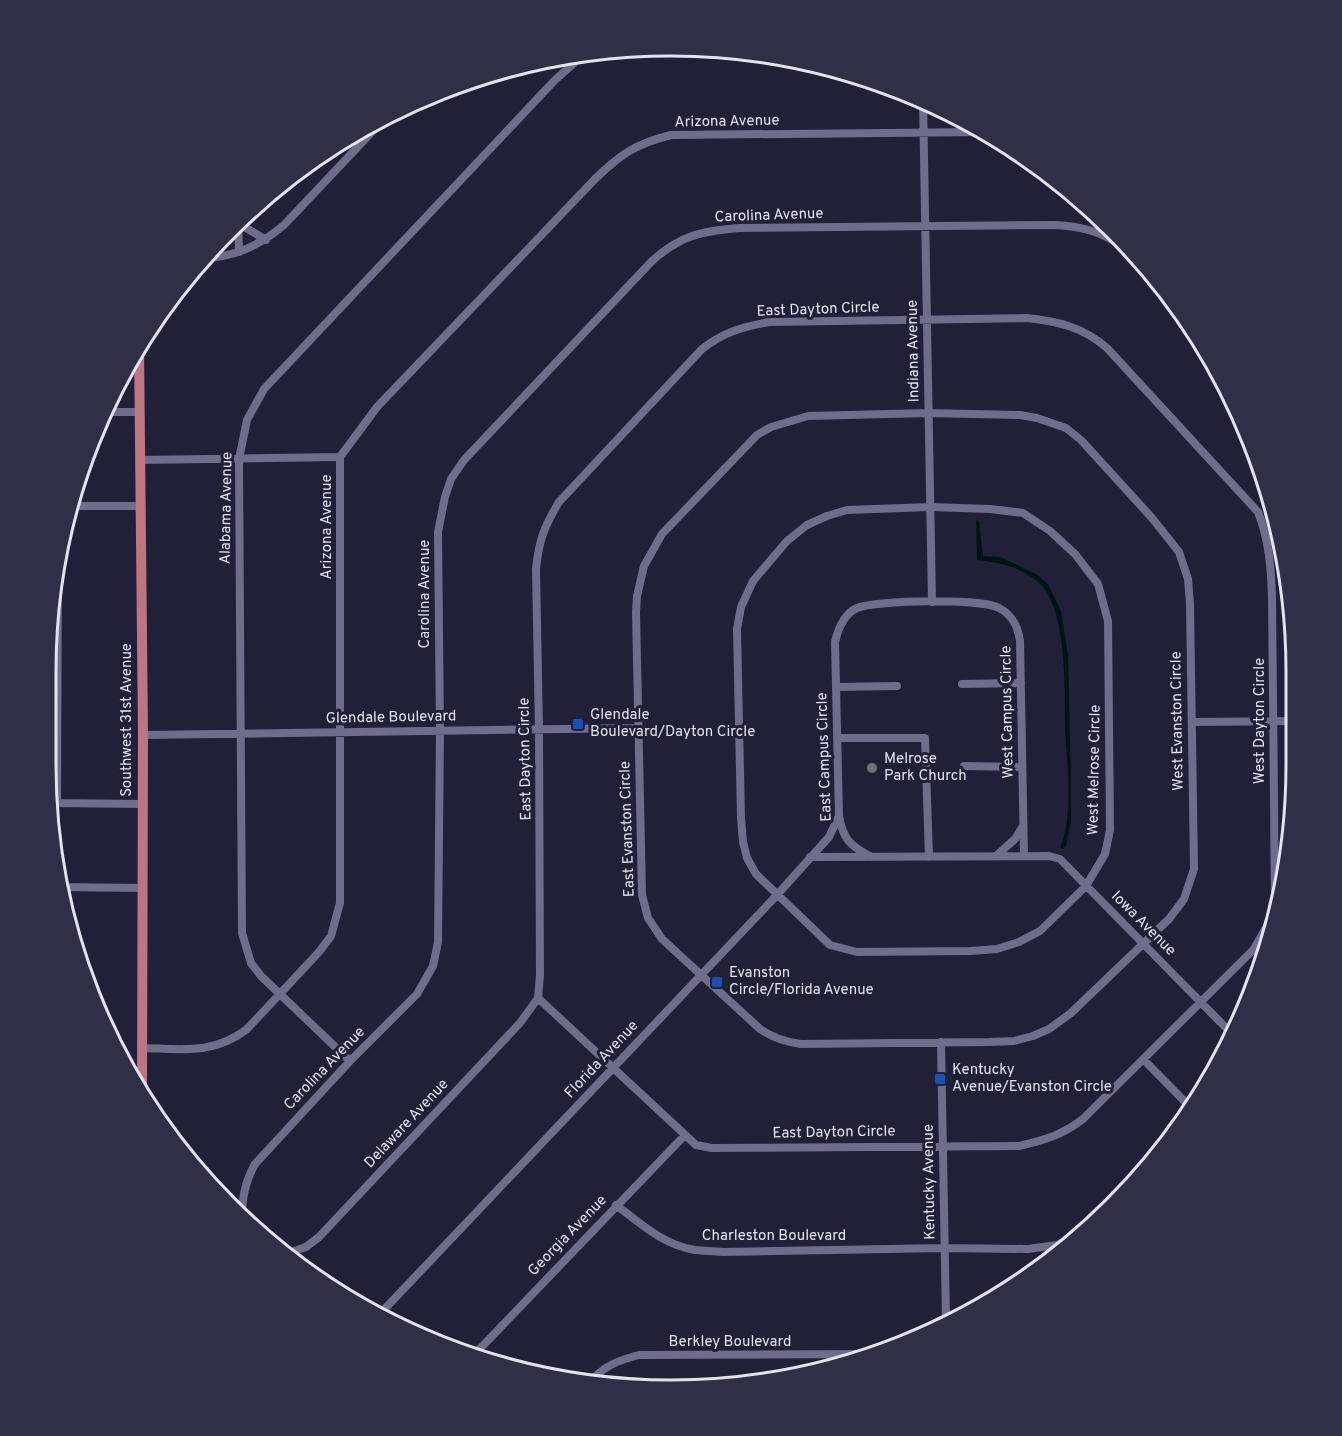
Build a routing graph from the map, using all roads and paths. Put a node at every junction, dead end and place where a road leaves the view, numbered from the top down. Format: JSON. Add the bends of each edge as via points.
{"nodes":[{"id":1,"x":573,"y":64,"type":"edge"},
{"id":2,"x":923,"y":110,"type":"edge"},
{"id":3,"x":968,"y":132,"type":"edge"},
{"id":4,"x":923,"y":133,"type":"junction"},
{"id":5,"x":369,"y":135,"type":"edge"},
{"id":6,"x":245,"y":227,"type":"edge"},
{"id":7,"x":925,"y":227,"type":"junction"},
{"id":8,"x":238,"y":234,"type":"edge"},
{"id":9,"x":1104,"y":234,"type":"edge"},
{"id":10,"x":266,"y":240,"type":"junction"},
{"id":11,"x":239,"y":252,"type":"junction"},
{"id":12,"x":215,"y":257,"type":"edge"},
{"id":13,"x":927,"y":320,"type":"junction"},
{"id":14,"x":139,"y":361,"type":"edge"},
{"id":15,"x":113,"y":412,"type":"edge"},
{"id":16,"x":140,"y":412,"type":"junction"},
{"id":17,"x":928,"y":413,"type":"junction"},
{"id":18,"x":340,"y":457,"type":"junction"},
{"id":19,"x":239,"y":459,"type":"junction"},
{"id":20,"x":140,"y":460,"type":"junction"},
{"id":21,"x":78,"y":506,"type":"edge"},
{"id":22,"x":141,"y":506,"type":"junction"},
{"id":23,"x":930,"y":507,"type":"junction"},
{"id":24,"x":932,"y":602,"type":"junction"},
{"id":25,"x":56,"y":665,"type":"edge"},
{"id":26,"x":56,"y":682,"type":"edge"},
{"id":27,"x":1021,"y":683,"type":"junction"},
{"id":28,"x":962,"y":684,"type":"dead end"},
{"id":29,"x":897,"y":686,"type":"dead end"},
{"id":30,"x":836,"y":687,"type":"junction"},
{"id":31,"x":1274,"y":721,"type":"junction"},
{"id":32,"x":1286,"y":721,"type":"edge"},
{"id":33,"x":1192,"y":722,"type":"junction"},
{"id":34,"x":639,"y":728,"type":"junction"},
{"id":35,"x":540,"y":729,"type":"junction"},
{"id":36,"x":440,"y":731,"type":"junction"},
{"id":37,"x":342,"y":732,"type":"junction"},
{"id":38,"x":241,"y":734,"type":"junction"},
{"id":39,"x":143,"y":735,"type":"junction"},
{"id":40,"x":837,"y":738,"type":"junction"},
{"id":41,"x":964,"y":766,"type":"dead end"},
{"id":42,"x":1022,"y":766,"type":"junction"},
{"id":43,"x":57,"y":803,"type":"edge"},
{"id":44,"x":143,"y":804,"type":"junction"},
{"id":45,"x":839,"y":816,"type":"junction"},
{"id":46,"x":1023,"y":825,"type":"junction"},
{"id":47,"x":996,"y":856,"type":"junction"},
{"id":48,"x":1024,"y":856,"type":"junction"},
{"id":49,"x":810,"y":857,"type":"junction"},
{"id":50,"x":871,"y":857,"type":"junction"},
{"id":51,"x":928,"y":857,"type":"junction"},
{"id":52,"x":1275,"y":885,"type":"edge"},
{"id":53,"x":1086,"y":886,"type":"junction"},
{"id":54,"x":142,"y":888,"type":"junction"},
{"id":55,"x":68,"y":889,"type":"edge"},
{"id":56,"x":777,"y":895,"type":"junction"},
{"id":57,"x":1144,"y":944,"type":"junction"},
{"id":58,"x":1259,"y":946,"type":"edge"},
{"id":59,"x":702,"y":974,"type":"junction"},
{"id":60,"x":281,"y":994,"type":"junction"},
{"id":61,"x":538,"y":998,"type":"junction"},
{"id":62,"x":1202,"y":1003,"type":"junction"},
{"id":63,"x":1227,"y":1029,"type":"edge"},
{"id":64,"x":941,"y":1042,"type":"junction"},
{"id":65,"x":142,"y":1048,"type":"junction"},
{"id":66,"x":1144,"y":1060,"type":"junction"},
{"id":67,"x":350,"y":1061,"type":"junction"},
{"id":68,"x":613,"y":1069,"type":"junction"},
{"id":69,"x":142,"y":1079,"type":"edge"},
{"id":70,"x":1186,"y":1103,"type":"edge"},
{"id":71,"x":684,"y":1136,"type":"junction"},
{"id":72,"x":942,"y":1146,"type":"junction"},
{"id":73,"x":616,"y":1205,"type":"junction"},
{"id":74,"x":242,"y":1206,"type":"edge"},
{"id":75,"x":1056,"y":1245,"type":"edge"},
{"id":76,"x":944,"y":1248,"type":"junction"},
{"id":77,"x":294,"y":1251,"type":"edge"},
{"id":78,"x":384,"y":1309,"type":"edge"},
{"id":79,"x":946,"y":1315,"type":"edge"},
{"id":80,"x":479,"y":1350,"type":"edge"},
{"id":81,"x":849,"y":1354,"type":"edge"},
{"id":82,"x":595,"y":1375,"type":"edge"}],
"edges":[{"from":1,"to":19,"type":"street","name":"Alabama Avenue","via":[[264,389],[247,420]]},
{"from":2,"to":4,"type":"street","name":"Indiana Avenue"},
{"from":3,"to":4,"type":"street","name":"Arizona Avenue"},
{"from":4,"to":7,"type":"street","name":"Indiana Avenue"},
{"from":4,"to":18,"type":"street","name":"Arizona Avenue","via":[[671,135],[627,151],[595,179],[377,407]]},
{"from":5,"to":10,"type":"street"},
{"from":6,"to":10,"type":"street"},
{"from":7,"to":9,"type":"street","name":"Carolina Avenue","via":[[1054,225]]},
{"from":7,"to":13,"type":"street","name":"Indiana Avenue"},
{"from":7,"to":36,"type":"street","name":"Carolina Avenue","via":[[711,230],[679,241],[652,261],[464,460],[451,479],[438,532]]},
{"from":8,"to":11,"type":"street"},
{"from":10,"to":11,"type":"street"},
{"from":11,"to":12,"type":"street"},
{"from":13,"to":17,"type":"street","name":"Indiana Avenue"},
{"from":13,"to":31,"type":"street","name":"West Dayton Circle","via":[[1047,320],[1094,337],[1258,512],[1271,561]]},
{"from":13,"to":35,"type":"street","name":"East Dayton Circle","via":[[769,322],[730,331],[702,349],[559,502],[548,521],[539,544],[536,569]]},
{"from":14,"to":16,"type":"main road","name":"Southwest 31st Avenue"},
{"from":15,"to":16,"type":"street"},
{"from":16,"to":20,"type":"main road","name":"Southwest 31st Avenue"},
{"from":17,"to":23,"type":"street","name":"Indiana Avenue"},
{"from":17,"to":33,"type":"street","name":"West Evanston Circle","via":[[1020,415],[1066,428],[1152,518],[1179,552],[1188,579]]},
{"from":17,"to":34,"type":"street","name":"East Evanston Circle","via":[[808,416],[771,428],[757,435],[662,534],[644,566],[637,596]]},
{"from":18,"to":19,"type":"street"},
{"from":18,"to":37,"type":"street","name":"Arizona Avenue"},
{"from":19,"to":20,"type":"street"},
{"from":19,"to":38,"type":"street","name":"Alabama Avenue"},
{"from":20,"to":22,"type":"main road","name":"Southwest 31st Avenue"},
{"from":21,"to":22,"type":"street"},
{"from":22,"to":39,"type":"main road","name":"Southwest 31st Avenue"},
{"from":23,"to":24,"type":"street","name":"Indiana Avenue"},
{"from":23,"to":53,"type":"street","name":"West Melrose Circle","via":[[1023,513],[1067,546],[1098,585],[1108,621],[1110,830],[1105,854]]},
{"from":23,"to":56,"type":"street","name":"West Melrose Circle","via":[[847,510],[807,525],[787,541],[753,580],[741,607],[737,629],[743,842],[756,874]]},
{"from":24,"to":27,"type":"street","name":"West Campus Circle","via":[[984,603],[1007,612],[1018,631]]},
{"from":24,"to":30,"type":"street","name":"East Campus Circle","via":[[855,609],[838,629]]},
{"from":25,"to":26,"type":"street"},
{"from":27,"to":28,"type":"street"},
{"from":27,"to":42,"type":"street","name":"West Campus Circle"},
{"from":29,"to":30,"type":"street"},
{"from":30,"to":40,"type":"street","name":"East Campus Circle"},
{"from":31,"to":32,"type":"street"},
{"from":31,"to":33,"type":"street"},
{"from":31,"to":52,"type":"street","name":"West Dayton Circle"},
{"from":33,"to":57,"type":"street","name":"West Evanston Circle","via":[[1194,869],[1184,899]]},
{"from":34,"to":35,"type":"street","name":"Glendale Boulevard"},
{"from":34,"to":59,"type":"street","name":"East Evanston Circle","via":[[642,895],[648,918],[662,939]]},
{"from":35,"to":36,"type":"street","name":"Glendale Boulevard"},
{"from":35,"to":61,"type":"street","name":"East Dayton Circle"},
{"from":36,"to":37,"type":"street","name":"Glendale Boulevard"},
{"from":36,"to":67,"type":"street","name":"Carolina Avenue","via":[[438,942],[432,966],[417,994]]},
{"from":37,"to":38,"type":"street","name":"Glendale Boulevard"},
{"from":37,"to":60,"type":"street","name":"Arizona Avenue","via":[[337,920],[320,952]]},
{"from":38,"to":39,"type":"street","name":"Glendale Boulevard"},
{"from":38,"to":60,"type":"street","name":"Alabama Avenue","via":[[242,933],[251,963]]},
{"from":39,"to":44,"type":"main road","name":"Southwest 31st Avenue"},
{"from":40,"to":45,"type":"street","name":"East Campus Circle"},
{"from":40,"to":51,"type":"street","via":[[925,738]]},
{"from":41,"to":42,"type":"street"},
{"from":42,"to":46,"type":"street","name":"West Campus Circle"},
{"from":43,"to":44,"type":"street"},
{"from":44,"to":54,"type":"main road","name":"Southwest 31st Avenue"},
{"from":45,"to":49,"type":"street","name":"Florida Avenue","via":[[829,837]]},
{"from":45,"to":50,"type":"street","name":"East Campus Circle","via":[[846,840]]},
{"from":46,"to":47,"type":"street","via":[[1015,839]]},
{"from":46,"to":48,"type":"street","name":"West Campus Circle"},
{"from":47,"to":48,"type":"street"},
{"from":47,"to":51,"type":"street"},
{"from":48,"to":53,"type":"street","name":"Iowa Avenue","via":[[1060,860]]},
{"from":49,"to":50,"type":"street"},
{"from":49,"to":56,"type":"street","name":"Florida Avenue"},
{"from":50,"to":51,"type":"street"},
{"from":53,"to":56,"type":"street","name":"West Melrose Circle","via":[[1040,931],[997,949],[969,951],[845,950],[830,945]]},
{"from":53,"to":57,"type":"street","name":"Iowa Avenue"},
{"from":54,"to":55,"type":"street"},
{"from":54,"to":65,"type":"main road","name":"Southwest 31st Avenue"},
{"from":56,"to":59,"type":"street","name":"Florida Avenue"},
{"from":57,"to":62,"type":"street","name":"Iowa Avenue"},
{"from":57,"to":64,"type":"street","name":"West Evanston Circle","via":[[1049,1029],[1014,1041]]},
{"from":58,"to":62,"type":"street","name":"West Dayton Circle"},
{"from":59,"to":64,"type":"street","name":"East Evanston Circle","via":[[760,1029],[786,1042]]},
{"from":59,"to":68,"type":"street","name":"Florida Avenue"},
{"from":60,"to":65,"type":"street","name":"Arizona Avenue","via":[[247,1029],[220,1046]]},
{"from":60,"to":67,"type":"street","name":"Alabama Avenue"},
{"from":61,"to":68,"type":"street","name":"East Dayton Circle"},
{"from":61,"to":77,"type":"street","name":"Delaware Avenue","via":[[520,1023],[320,1238]]},
{"from":62,"to":63,"type":"street","name":"Iowa Avenue"},
{"from":62,"to":66,"type":"street","name":"West Dayton Circle"},
{"from":64,"to":72,"type":"street","name":"Kentucky Avenue"},
{"from":65,"to":69,"type":"main road","name":"Southwest 31st Avenue"},
{"from":66,"to":70,"type":"street"},
{"from":66,"to":72,"type":"street","name":"West Dayton Circle","via":[[1066,1132],[1018,1146]]},
{"from":67,"to":74,"type":"street","name":"Carolina Avenue","via":[[255,1164],[242,1195]]},
{"from":68,"to":71,"type":"street","name":"East Dayton Circle"},
{"from":68,"to":78,"type":"street","name":"Florida Avenue"},
{"from":71,"to":72,"type":"street","name":"East Dayton Circle","via":[[696,1145],[712,1148]]},
{"from":71,"to":73,"type":"street","name":"Georgia Avenue"},
{"from":72,"to":76,"type":"street","name":"Kentucky Avenue"},
{"from":73,"to":76,"type":"street","name":"Charleston Boulevard","via":[[653,1233],[693,1250]]},
{"from":73,"to":80,"type":"street","name":"Georgia Avenue"},
{"from":75,"to":76,"type":"street","name":"Charleston Boulevard","via":[[1028,1250]]},
{"from":76,"to":79,"type":"street","name":"Kentucky Avenue"},
{"from":81,"to":82,"type":"street","name":"Berkley Boulevard","via":[[639,1355]]}]}
